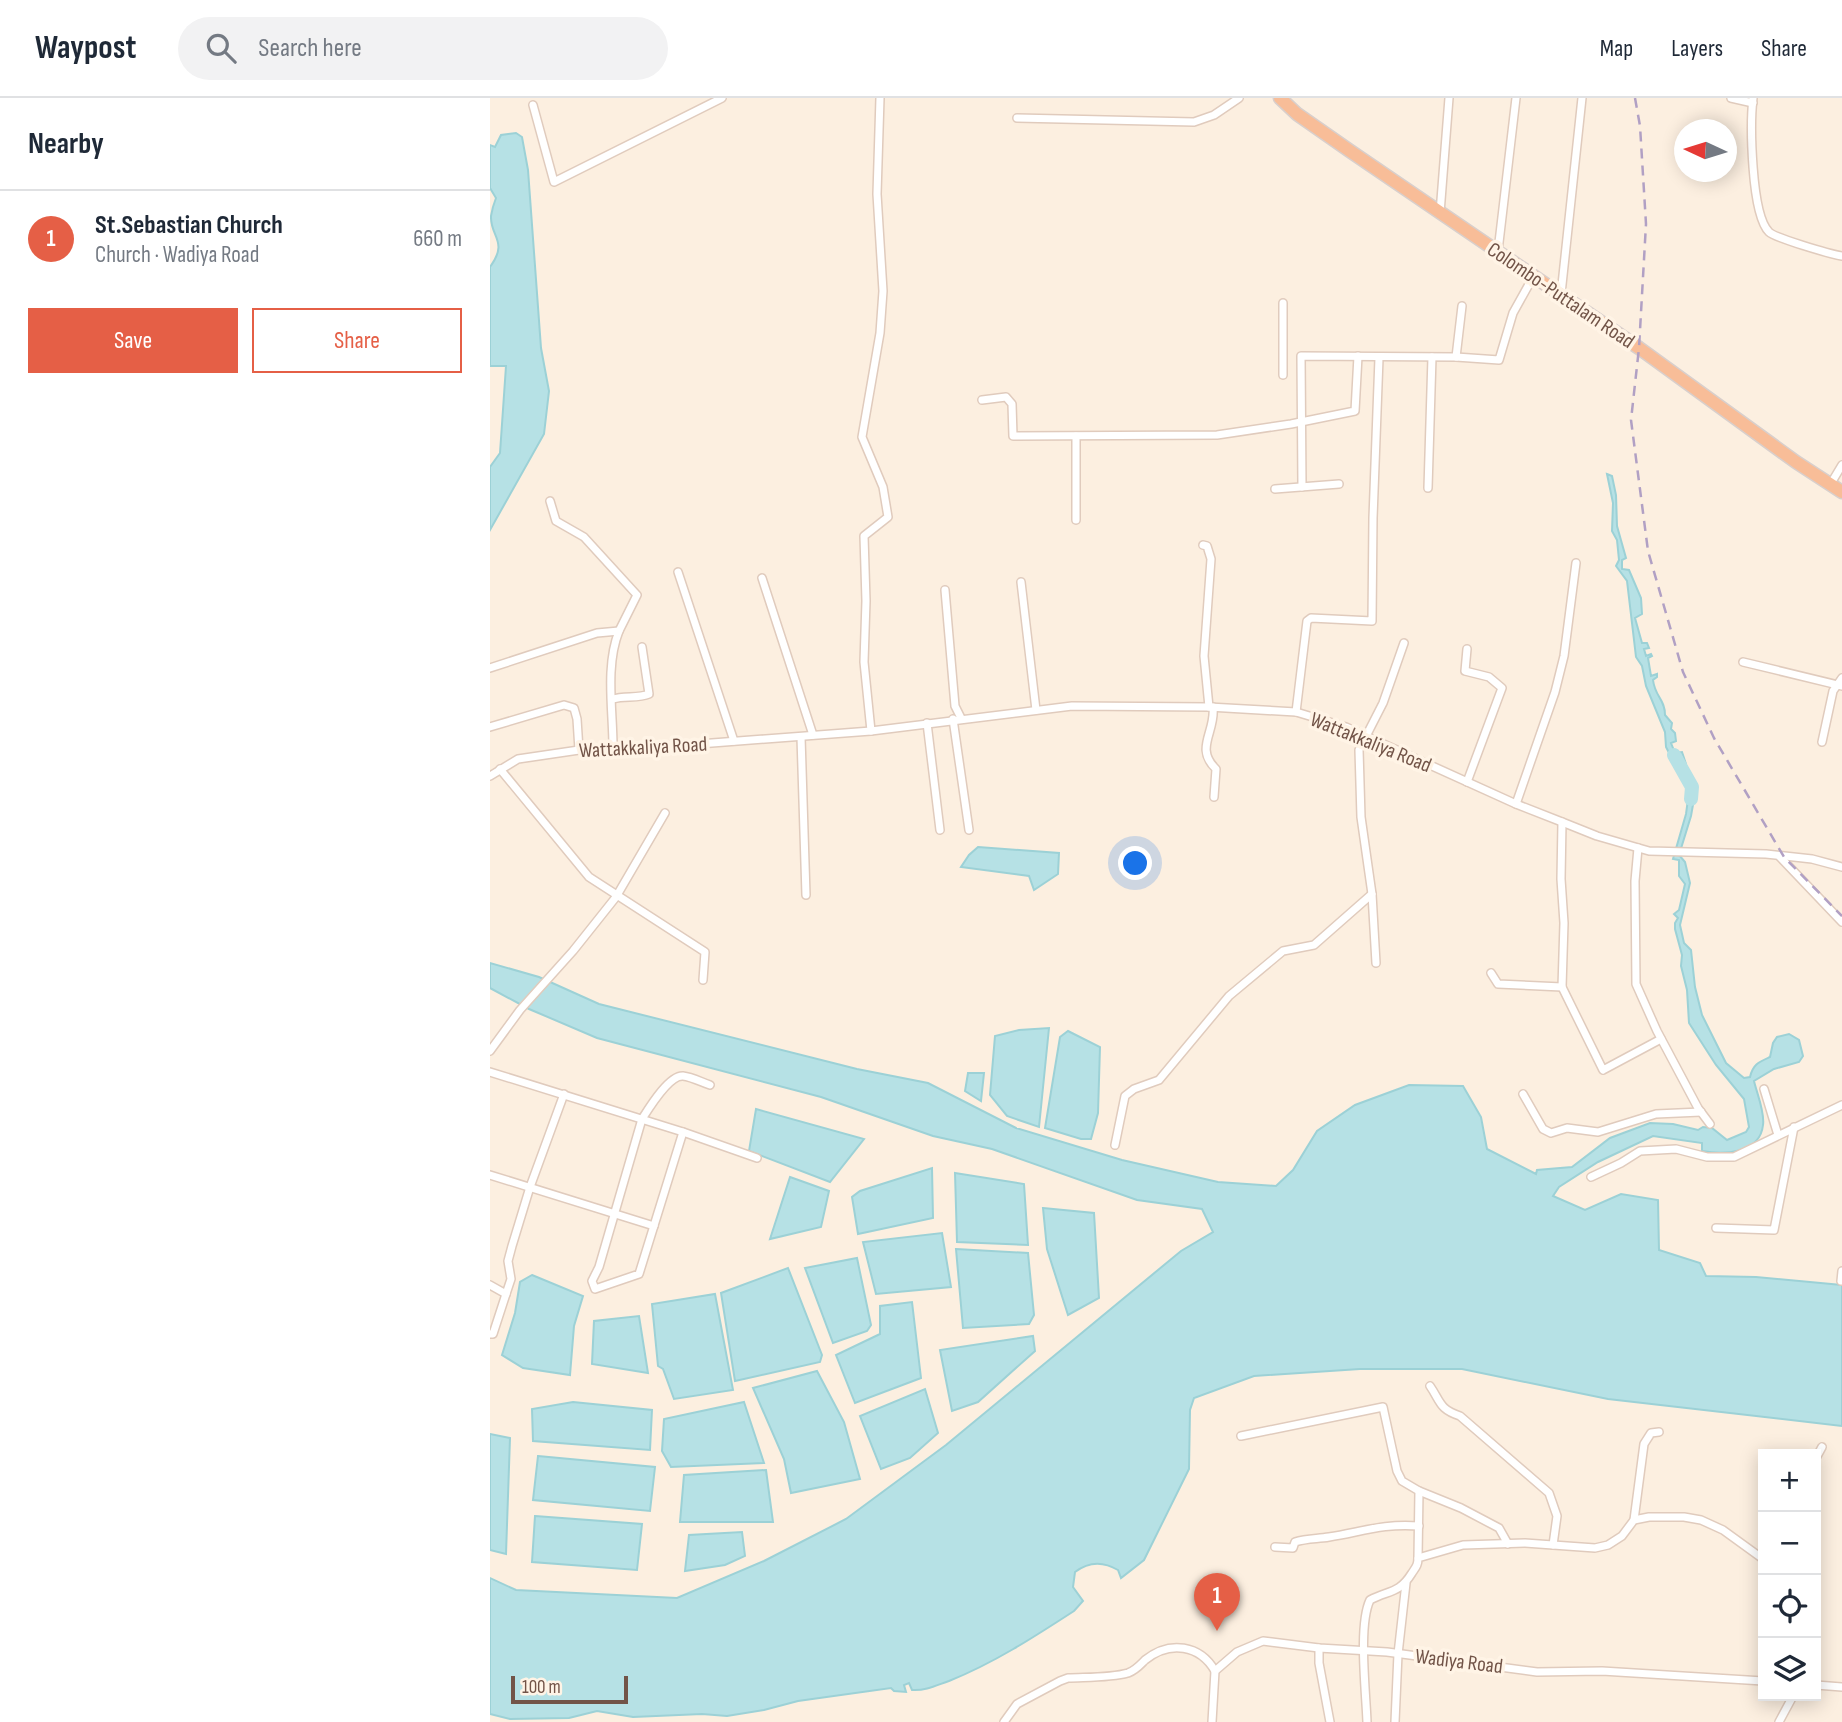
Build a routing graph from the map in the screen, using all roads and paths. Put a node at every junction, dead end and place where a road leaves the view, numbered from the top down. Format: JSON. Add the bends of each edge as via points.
{"nodes":[{"id":1,"x":722,"y":98,"type":"edge"},
{"id":2,"x":880,"y":98,"type":"edge"},
{"id":3,"x":1239,"y":98,"type":"edge"},
{"id":4,"x":1280,"y":98,"type":"edge"},
{"id":5,"x":1449,"y":98,"type":"edge"},
{"id":6,"x":1516,"y":98,"type":"edge"},
{"id":7,"x":1582,"y":98,"type":"edge"},
{"id":8,"x":1731,"y":98,"type":"edge"},
{"id":9,"x":1753,"y":100,"type":"edge"},
{"id":10,"x":533,"y":105,"type":"dead end"},
{"id":11,"x":1017,"y":118,"type":"dead end"},
{"id":12,"x":1440,"y":214,"type":"junction"},
{"id":13,"x":1498,"y":252,"type":"junction"},
{"id":14,"x":1842,"y":256,"type":"edge"},
{"id":15,"x":1533,"y":277,"type":"junction"},
{"id":16,"x":1561,"y":295,"type":"junction"},
{"id":17,"x":1283,"y":303,"type":"dead end"},
{"id":18,"x":1462,"y":306,"type":"dead end"},
{"id":19,"x":1283,"y":356,"type":"junction"},
{"id":20,"x":1301,"y":356,"type":"junction"},
{"id":21,"x":1358,"y":356,"type":"junction"},
{"id":22,"x":1432,"y":357,"type":"junction"},
{"id":23,"x":1456,"y":357,"type":"junction"},
{"id":24,"x":1379,"y":358,"type":"junction"},
{"id":25,"x":1283,"y":375,"type":"dead end"},
{"id":26,"x":982,"y":400,"type":"dead end"},
{"id":27,"x":1302,"y":421,"type":"junction"},
{"id":28,"x":1076,"y":436,"type":"junction"},
{"id":29,"x":1842,"y":465,"type":"edge"},
{"id":30,"x":1339,"y":484,"type":"dead end"},
{"id":31,"x":1830,"y":485,"type":"junction"},
{"id":32,"x":1302,"y":487,"type":"junction"},
{"id":33,"x":1428,"y":488,"type":"dead end"},
{"id":34,"x":1275,"y":489,"type":"dead end"},
{"id":35,"x":1842,"y":492,"type":"edge"},
{"id":36,"x":550,"y":501,"type":"dead end"},
{"id":37,"x":1076,"y":520,"type":"dead end"},
{"id":38,"x":1203,"y":545,"type":"dead end"},
{"id":39,"x":1576,"y":563,"type":"dead end"},
{"id":40,"x":678,"y":572,"type":"dead end"},
{"id":41,"x":762,"y":578,"type":"dead end"},
{"id":42,"x":1021,"y":582,"type":"dead end"},
{"id":43,"x":945,"y":590,"type":"dead end"},
{"id":44,"x":619,"y":631,"type":"junction"},
{"id":45,"x":1405,"y":643,"type":"dead end"},
{"id":46,"x":642,"y":647,"type":"dead end"},
{"id":47,"x":1467,"y":649,"type":"dead end"},
{"id":48,"x":1743,"y":662,"type":"dead end"},
{"id":49,"x":490,"y":668,"type":"edge"},
{"id":50,"x":1841,"y":683,"type":"edge"},
{"id":51,"x":612,"y":699,"type":"junction"},
{"id":52,"x":1211,"y":707,"type":"junction"},
{"id":53,"x":1036,"y":710,"type":"junction"},
{"id":54,"x":1296,"y":712,"type":"junction"},
{"id":55,"x":957,"y":719,"type":"junction"},
{"id":56,"x":927,"y":723,"type":"junction"},
{"id":57,"x":490,"y":727,"type":"edge"},
{"id":58,"x":871,"y":731,"type":"junction"},
{"id":59,"x":813,"y":735,"type":"junction"},
{"id":60,"x":801,"y":737,"type":"junction"},
{"id":61,"x":1366,"y":737,"type":"junction"},
{"id":62,"x":734,"y":741,"type":"junction"},
{"id":63,"x":1822,"y":742,"type":"dead end"},
{"id":64,"x":613,"y":747,"type":"junction"},
{"id":65,"x":579,"y":750,"type":"junction"},
{"id":66,"x":500,"y":769,"type":"junction"},
{"id":67,"x":490,"y":776,"type":"edge"},
{"id":68,"x":1467,"y":782,"type":"junction"},
{"id":69,"x":1214,"y":797,"type":"dead end"},
{"id":70,"x":1516,"y":804,"type":"junction"},
{"id":71,"x":664,"y":813,"type":"dead end"},
{"id":72,"x":1562,"y":822,"type":"junction"},
{"id":73,"x":940,"y":830,"type":"dead end"},
{"id":74,"x":969,"y":830,"type":"dead end"},
{"id":75,"x":1639,"y":848,"type":"junction"},
{"id":76,"x":1779,"y":856,"type":"junction"},
{"id":77,"x":1842,"y":867,"type":"edge"},
{"id":78,"x":1372,"y":894,"type":"junction"},
{"id":79,"x":806,"y":895,"type":"dead end"},
{"id":80,"x":616,"y":897,"type":"junction"},
{"id":81,"x":1842,"y":922,"type":"edge"},
{"id":82,"x":1376,"y":963,"type":"dead end"},
{"id":83,"x":1491,"y":973,"type":"dead end"},
{"id":84,"x":703,"y":981,"type":"dead end"},
{"id":85,"x":1562,"y":987,"type":"junction"},
{"id":86,"x":1661,"y":1039,"type":"junction"},
{"id":87,"x":490,"y":1051,"type":"edge"},
{"id":88,"x":490,"y":1072,"type":"edge"},
{"id":89,"x":710,"y":1085,"type":"dead end"},
{"id":90,"x":1764,"y":1089,"type":"dead end"},
{"id":91,"x":564,"y":1094,"type":"junction"},
{"id":92,"x":1523,"y":1094,"type":"dead end"},
{"id":93,"x":1842,"y":1105,"type":"edge"},
{"id":94,"x":1700,"y":1110,"type":"junction"},
{"id":95,"x":642,"y":1119,"type":"junction"},
{"id":96,"x":1710,"y":1124,"type":"dead end"},
{"id":97,"x":1794,"y":1127,"type":"junction"},
{"id":98,"x":683,"y":1132,"type":"junction"},
{"id":99,"x":1778,"y":1135,"type":"junction"},
{"id":100,"x":1115,"y":1145,"type":"dead end"},
{"id":101,"x":757,"y":1158,"type":"dead end"},
{"id":102,"x":490,"y":1175,"type":"edge"},
{"id":103,"x":1591,"y":1177,"type":"dead end"},
{"id":104,"x":530,"y":1187,"type":"junction"},
{"id":105,"x":614,"y":1214,"type":"junction"},
{"id":106,"x":654,"y":1226,"type":"junction"},
{"id":107,"x":1716,"y":1228,"type":"dead end"},
{"id":108,"x":1842,"y":1271,"type":"edge"},
{"id":109,"x":1841,"y":1281,"type":"edge"},
{"id":110,"x":490,"y":1285,"type":"edge"},
{"id":111,"x":506,"y":1294,"type":"junction"},
{"id":112,"x":490,"y":1334,"type":"edge"},
{"id":113,"x":1430,"y":1386,"type":"dead end"},
{"id":114,"x":1659,"y":1432,"type":"dead end"},
{"id":115,"x":1241,"y":1436,"type":"dead end"},
{"id":116,"x":1419,"y":1491,"type":"junction"},
{"id":117,"x":1634,"y":1520,"type":"junction"},
{"id":118,"x":1419,"y":1526,"type":"junction"},
{"id":119,"x":1508,"y":1544,"type":"junction"},
{"id":120,"x":1553,"y":1545,"type":"junction"},
{"id":121,"x":1275,"y":1547,"type":"dead end"},
{"id":122,"x":1758,"y":1555,"type":"edge"},
{"id":123,"x":1418,"y":1558,"type":"junction"},
{"id":124,"x":1406,"y":1583,"type":"junction"},
{"id":125,"x":1319,"y":1648,"type":"junction"},
{"id":126,"x":1364,"y":1651,"type":"junction"},
{"id":127,"x":1398,"y":1654,"type":"junction"},
{"id":128,"x":1215,"y":1671,"type":"junction"},
{"id":129,"x":1758,"y":1681,"type":"edge"},
{"id":130,"x":1821,"y":1685,"type":"edge"},
{"id":131,"x":1842,"y":1687,"type":"edge"},
{"id":132,"x":1790,"y":1701,"type":"edge"},
{"id":133,"x":1004,"y":1722,"type":"edge"},
{"id":134,"x":1212,"y":1722,"type":"edge"},
{"id":135,"x":1331,"y":1722,"type":"edge"},
{"id":136,"x":1367,"y":1722,"type":"edge"},
{"id":137,"x":1395,"y":1722,"type":"edge"},
{"id":138,"x":1779,"y":1722,"type":"edge"}],
"edges":[{"from":1,"to":10,"type":"street","via":[[554,182]]},
{"from":2,"to":58,"type":"street","via":[[877,194],[883,291],[862,437],[883,486],[888,517],[864,536],[864,662]]},
{"from":3,"to":11,"type":"street","via":[[1194,122]]},
{"from":4,"to":12,"type":"highway","name":"Colombo-Puttalam Road"},
{"from":5,"to":12,"type":"street"},
{"from":6,"to":13,"type":"street"},
{"from":7,"to":16,"type":"street"},
{"from":8,"to":9,"type":"street"},
{"from":9,"to":14,"type":"street","via":[[1752,155],[1760,220],[1771,235]]},
{"from":12,"to":13,"type":"highway","name":"Colombo-Puttalam Road"},
{"from":13,"to":15,"type":"highway","name":"Colombo-Puttalam Road"},
{"from":15,"to":16,"type":"highway","name":"Colombo-Puttalam Road"},
{"from":15,"to":23,"type":"street","via":[[1513,313],[1499,360]]},
{"from":16,"to":31,"type":"highway","name":"Colombo-Puttalam Road"},
{"from":17,"to":19,"type":"street"},
{"from":18,"to":23,"type":"street"},
{"from":19,"to":20,"type":"street"},
{"from":19,"to":25,"type":"street"},
{"from":20,"to":21,"type":"street"},
{"from":20,"to":27,"type":"street"},
{"from":21,"to":24,"type":"street"},
{"from":21,"to":27,"type":"street","via":[[1355,411]]},
{"from":22,"to":23,"type":"street"},
{"from":22,"to":24,"type":"street"},
{"from":22,"to":33,"type":"street"},
{"from":24,"to":54,"type":"street","via":[[1372,621],[1307,621]]},
{"from":26,"to":28,"type":"street","via":[[1006,397],[1012,404],[1013,436]]},
{"from":27,"to":28,"type":"street","via":[[1217,435]]},
{"from":27,"to":32,"type":"street"},
{"from":28,"to":37,"type":"street"},
{"from":29,"to":31,"type":"street"},
{"from":30,"to":32,"type":"street"},
{"from":31,"to":35,"type":"highway","name":"Colombo-Puttalam Road"},
{"from":32,"to":34,"type":"street"},
{"from":36,"to":44,"type":"street","via":[[556,521],[584,537],[637,595]]},
{"from":38,"to":52,"type":"street","via":[[1208,546],[1211,559],[1204,656]]},
{"from":39,"to":70,"type":"street","via":[[1564,656]]},
{"from":40,"to":62,"type":"street"},
{"from":41,"to":59,"type":"street"},
{"from":42,"to":53,"type":"street"},
{"from":43,"to":55,"type":"street"},
{"from":44,"to":49,"type":"street","via":[[597,633]]},
{"from":44,"to":51,"type":"street","via":[[612,662]]},
{"from":45,"to":61,"type":"street"},
{"from":46,"to":51,"type":"street","via":[[649,694]]},
{"from":47,"to":68,"type":"street","via":[[1465,671],[1489,677],[1502,688]]},
{"from":48,"to":50,"type":"street"},
{"from":50,"to":63,"type":"street","via":[[1833,691]]},
{"from":51,"to":64,"type":"street"},
{"from":52,"to":53,"type":"street","name":"Wattakkaliya Road"},
{"from":52,"to":54,"type":"street","name":"Wattakkaliya Road"},
{"from":52,"to":69,"type":"street","via":[[1214,713],[1205,746],[1206,758],[1216,769]]},
{"from":53,"to":55,"type":"street","name":"Wattakkaliya Road"},
{"from":54,"to":61,"type":"street","name":"Wattakkaliya Road"},
{"from":55,"to":56,"type":"street","name":"Wattakkaliya Road"},
{"from":55,"to":74,"type":"street"},
{"from":56,"to":58,"type":"street","name":"Wattakkaliya Road"},
{"from":56,"to":73,"type":"street"},
{"from":57,"to":65,"type":"street","via":[[564,705],[574,708]]},
{"from":58,"to":59,"type":"street","name":"Wattakkaliya Road"},
{"from":59,"to":60,"type":"street","name":"Wattakkaliya Road"},
{"from":60,"to":62,"type":"street","name":"Wattakkaliya Road"},
{"from":60,"to":79,"type":"street"},
{"from":61,"to":68,"type":"street","name":"Wattakkaliya Road"},
{"from":61,"to":78,"type":"street","via":[[1359,750],[1361,817]]},
{"from":62,"to":64,"type":"street","name":"Wattakkaliya Road"},
{"from":64,"to":65,"type":"street","name":"Wattakkaliya Road"},
{"from":65,"to":66,"type":"street","name":"Wattakkaliya Road","via":[[518,759]]},
{"from":66,"to":67,"type":"street","name":"Wattakkaliya Road"},
{"from":66,"to":80,"type":"street","via":[[589,877]]},
{"from":68,"to":70,"type":"street","name":"Wattakkaliya Road"},
{"from":70,"to":72,"type":"street","name":"Wattakkaliya Road"},
{"from":71,"to":80,"type":"street"},
{"from":72,"to":75,"type":"street","name":"Wattakkaliya Road"},
{"from":72,"to":85,"type":"street"},
{"from":75,"to":76,"type":"street","name":"Wattakkaliya Road"},
{"from":75,"to":86,"type":"street","via":[[1636,984]]},
{"from":76,"to":77,"type":"street","name":"Wattakkaliya Road"},
{"from":76,"to":81,"type":"street"},
{"from":78,"to":82,"type":"street"},
{"from":78,"to":100,"type":"street","via":[[1314,945],[1283,951],[1228,996],[1159,1080],[1125,1096]]},
{"from":80,"to":84,"type":"street","via":[[705,952]]},
{"from":80,"to":87,"type":"street"},
{"from":83,"to":85,"type":"street","via":[[1498,984]]},
{"from":85,"to":86,"type":"street","via":[[1603,1070]]},
{"from":86,"to":94,"type":"street"},
{"from":88,"to":91,"type":"street"},
{"from":89,"to":95,"type":"street","via":[[683,1076],[674,1078]]},
{"from":90,"to":99,"type":"street"},
{"from":91,"to":95,"type":"street"},
{"from":91,"to":104,"type":"street"},
{"from":92,"to":94,"type":"street","via":[[1551,1133],[1567,1128],[1598,1132],[1656,1114]]},
{"from":93,"to":97,"type":"street"},
{"from":94,"to":96,"type":"street"},
{"from":95,"to":98,"type":"street"},
{"from":95,"to":105,"type":"street"},
{"from":97,"to":99,"type":"street"},
{"from":97,"to":107,"type":"street","via":[[1774,1230]]},
{"from":98,"to":101,"type":"street"},
{"from":98,"to":106,"type":"street"},
{"from":99,"to":103,"type":"street","via":[[1734,1157],[1707,1157],[1676,1149],[1640,1151]]},
{"from":102,"to":104,"type":"street"},
{"from":104,"to":105,"type":"street"},
{"from":104,"to":111,"type":"street","via":[[508,1261],[511,1279]]},
{"from":105,"to":106,"type":"street"},
{"from":105,"to":106,"type":"street","via":[[592,1281],[595,1289],[639,1274]]},
{"from":108,"to":109,"type":"street"},
{"from":110,"to":111,"type":"street"},
{"from":111,"to":112,"type":"street"},
{"from":113,"to":120,"type":"street","via":[[1438,1403],[1460,1416],[1549,1493],[1557,1516]]},
{"from":114,"to":117,"type":"street","via":[[1651,1433],[1644,1444]]},
{"from":115,"to":116,"type":"street","via":[[1383,1407],[1397,1471],[1402,1481]]},
{"from":116,"to":118,"type":"street"},
{"from":116,"to":119,"type":"street","via":[[1499,1528]]},
{"from":117,"to":120,"type":"street","via":[[1608,1545]]},
{"from":117,"to":122,"type":"street","via":[[1701,1520]]},
{"from":118,"to":121,"type":"street","via":[[1393,1524],[1311,1537],[1295,1542],[1293,1548]]},
{"from":118,"to":123,"type":"street"},
{"from":119,"to":120,"type":"street"},
{"from":119,"to":123,"type":"street","via":[[1463,1545]]},
{"from":123,"to":124,"type":"street"},
{"from":124,"to":126,"type":"street","via":[[1370,1600]]},
{"from":124,"to":127,"type":"street"},
{"from":125,"to":126,"type":"street","name":"Wadiya Road"},
{"from":125,"to":128,"type":"street","name":"Wadiya Road","via":[[1263,1641],[1237,1652]]},
{"from":125,"to":135,"type":"street"},
{"from":126,"to":127,"type":"street","name":"Wadiya Road"},
{"from":126,"to":136,"type":"street"},
{"from":127,"to":129,"type":"street","name":"Wadiya Road","via":[[1537,1672],[1602,1671]]},
{"from":127,"to":137,"type":"street"},
{"from":128,"to":133,"type":"street","via":[[1208,1658],[1195,1650],[1172,1648],[1128,1673],[1060,1681],[1017,1704]]},
{"from":128,"to":134,"type":"street"},
{"from":130,"to":131,"type":"street"},
{"from":132,"to":138,"type":"street"}]}
